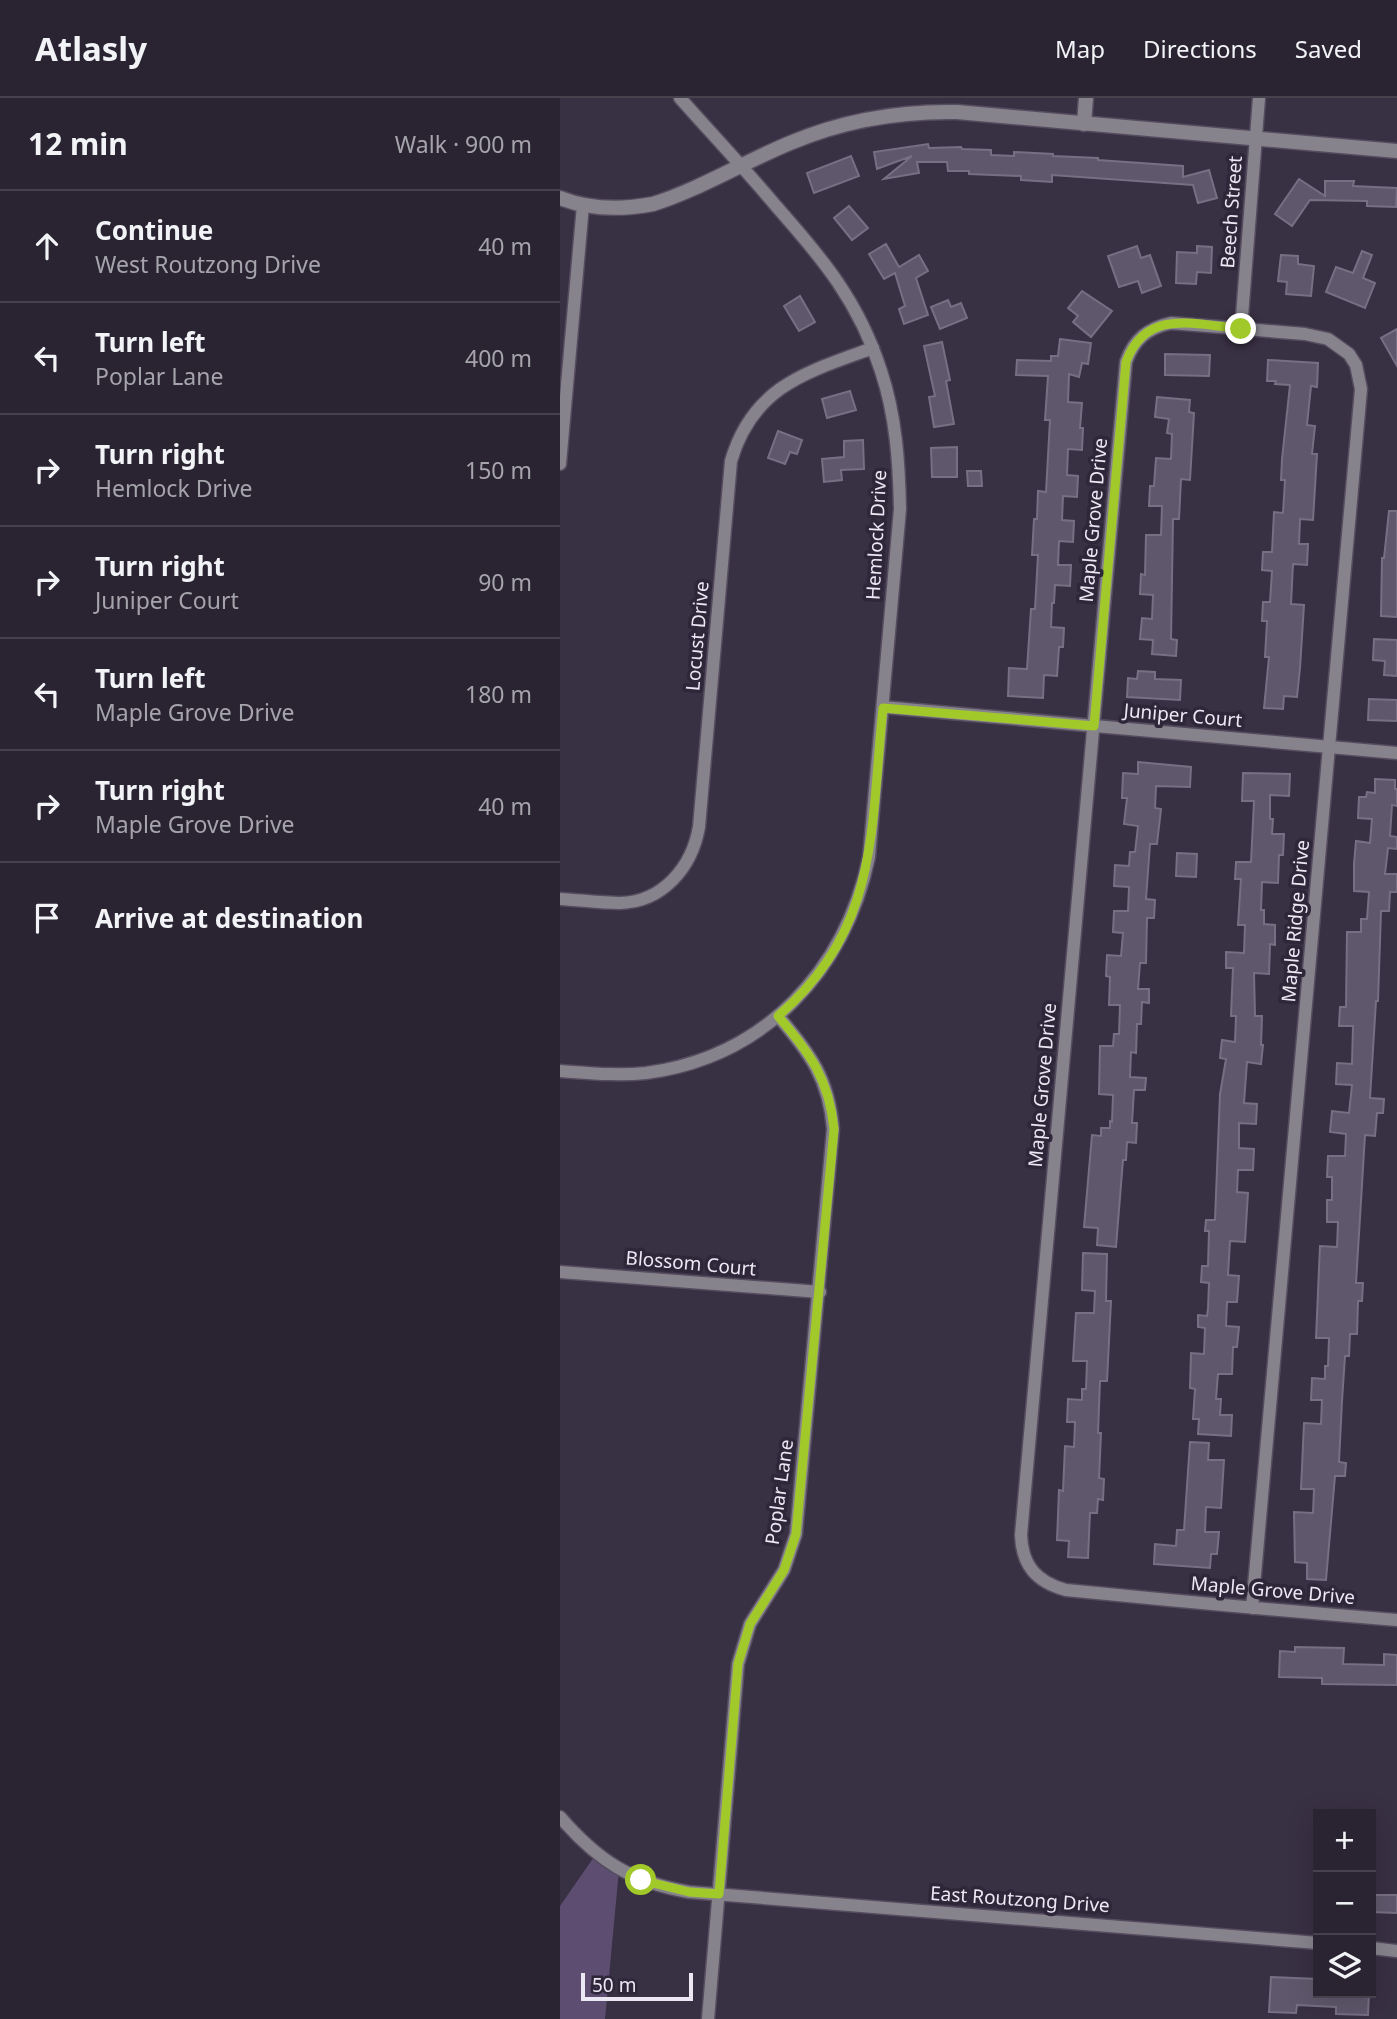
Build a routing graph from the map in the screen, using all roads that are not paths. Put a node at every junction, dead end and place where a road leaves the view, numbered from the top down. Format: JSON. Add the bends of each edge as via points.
{"nodes":[{"id":1,"x":680,"y":98,"type":"edge"},
{"id":2,"x":1086,"y":98,"type":"edge"},
{"id":3,"x":1259,"y":98,"type":"edge"},
{"id":4,"x":1084,"y":124,"type":"junction"},
{"id":5,"x":1256,"y":138,"type":"junction"},
{"id":6,"x":1397,"y":151,"type":"edge"},
{"id":7,"x":741,"y":165,"type":"junction"},
{"id":8,"x":560,"y":198,"type":"edge"},
{"id":9,"x":583,"y":205,"type":"junction"},
{"id":10,"x":1241,"y":329,"type":"junction"},
{"id":11,"x":873,"y":348,"type":"junction"},
{"id":12,"x":560,"y":464,"type":"edge"},
{"id":13,"x":883,"y":708,"type":"junction"},
{"id":14,"x":1094,"y":726,"type":"junction"},
{"id":15,"x":1330,"y":748,"type":"junction"},
{"id":16,"x":1397,"y":753,"type":"edge"},
{"id":17,"x":560,"y":899,"type":"edge"},
{"id":18,"x":778,"y":1016,"type":"junction"},
{"id":19,"x":560,"y":1071,"type":"edge"},
{"id":20,"x":560,"y":1272,"type":"edge"},
{"id":21,"x":820,"y":1292,"type":"junction"},
{"id":22,"x":1252,"y":1608,"type":"junction"},
{"id":23,"x":1397,"y":1620,"type":"edge"},
{"id":24,"x":560,"y":1817,"type":"edge"},
{"id":25,"x":719,"y":1894,"type":"junction"},
{"id":26,"x":1313,"y":1942,"type":"edge"},
{"id":27,"x":1376,"y":1949,"type":"edge"},
{"id":28,"x":1397,"y":1951,"type":"edge"},
{"id":29,"x":708,"y":2019,"type":"edge"}],
"edges":[{"from":1,"to":7,"type":"street","name":"Hemlock Drive"},
{"from":2,"to":4,"type":"street"},
{"from":3,"to":5,"type":"street","name":"Beech Street"},
{"from":4,"to":5,"type":"street"},
{"from":4,"to":7,"type":"street","via":[[957,112],[896,114],[842,124]]},
{"from":5,"to":6,"type":"street"},
{"from":5,"to":10,"type":"street","name":"Beech Street"},
{"from":7,"to":9,"type":"street","via":[[653,204]]},
{"from":7,"to":11,"type":"street","name":"Hemlock Drive","via":[[828,267]]},
{"from":8,"to":9,"type":"street"},
{"from":9,"to":12,"type":"street"},
{"from":10,"to":14,"type":"street","name":"Maple Grove Drive","via":[[1178,323],[1158,326],[1137,340],[1126,362]]},
{"from":10,"to":15,"type":"street","name":"Maple Ridge Drive","via":[[1328,339],[1349,354],[1360,377]]},
{"from":11,"to":13,"type":"street","name":"Hemlock Drive","via":[[893,420],[899,470],[900,509]]},
{"from":11,"to":17,"type":"street","name":"Locust Drive","via":[[786,383],[748,421],[735,448],[699,827],[686,864],[659,891],[635,901]]},
{"from":13,"to":14,"type":"street","name":"Juniper Court"},
{"from":13,"to":18,"type":"street","name":"Hemlock Drive","via":[[869,857],[858,899],[833,954],[814,981]]},
{"from":14,"to":15,"type":"street","name":"Juniper Court"},
{"from":14,"to":22,"type":"street","name":"Maple Grove Drive","via":[[1021,1549],[1034,1575],[1066,1590]]},
{"from":15,"to":16,"type":"street","name":"Juniper Court"},
{"from":15,"to":22,"type":"street","name":"Maple Ridge Drive"},
{"from":18,"to":19,"type":"street","name":"Hemlock Drive","via":[[734,1045],[676,1067],[618,1075]]},
{"from":18,"to":21,"type":"street","name":"Poplar Lane","via":[[815,1062],[832,1111]]},
{"from":20,"to":21,"type":"street","name":"Blossom Court"},
{"from":21,"to":25,"type":"street","name":"Poplar Lane","via":[[796,1534],[784,1570],[750,1624],[738,1664]]},
{"from":22,"to":23,"type":"street","name":"Maple Grove Drive"},
{"from":24,"to":25,"type":"street","name":"East Routzong Drive","via":[[587,1846],[619,1870],[664,1887]]},
{"from":25,"to":26,"type":"street","name":"East Routzong Drive"},
{"from":25,"to":29,"type":"street","name":"Poplar Lane"},
{"from":27,"to":28,"type":"street"}]}
